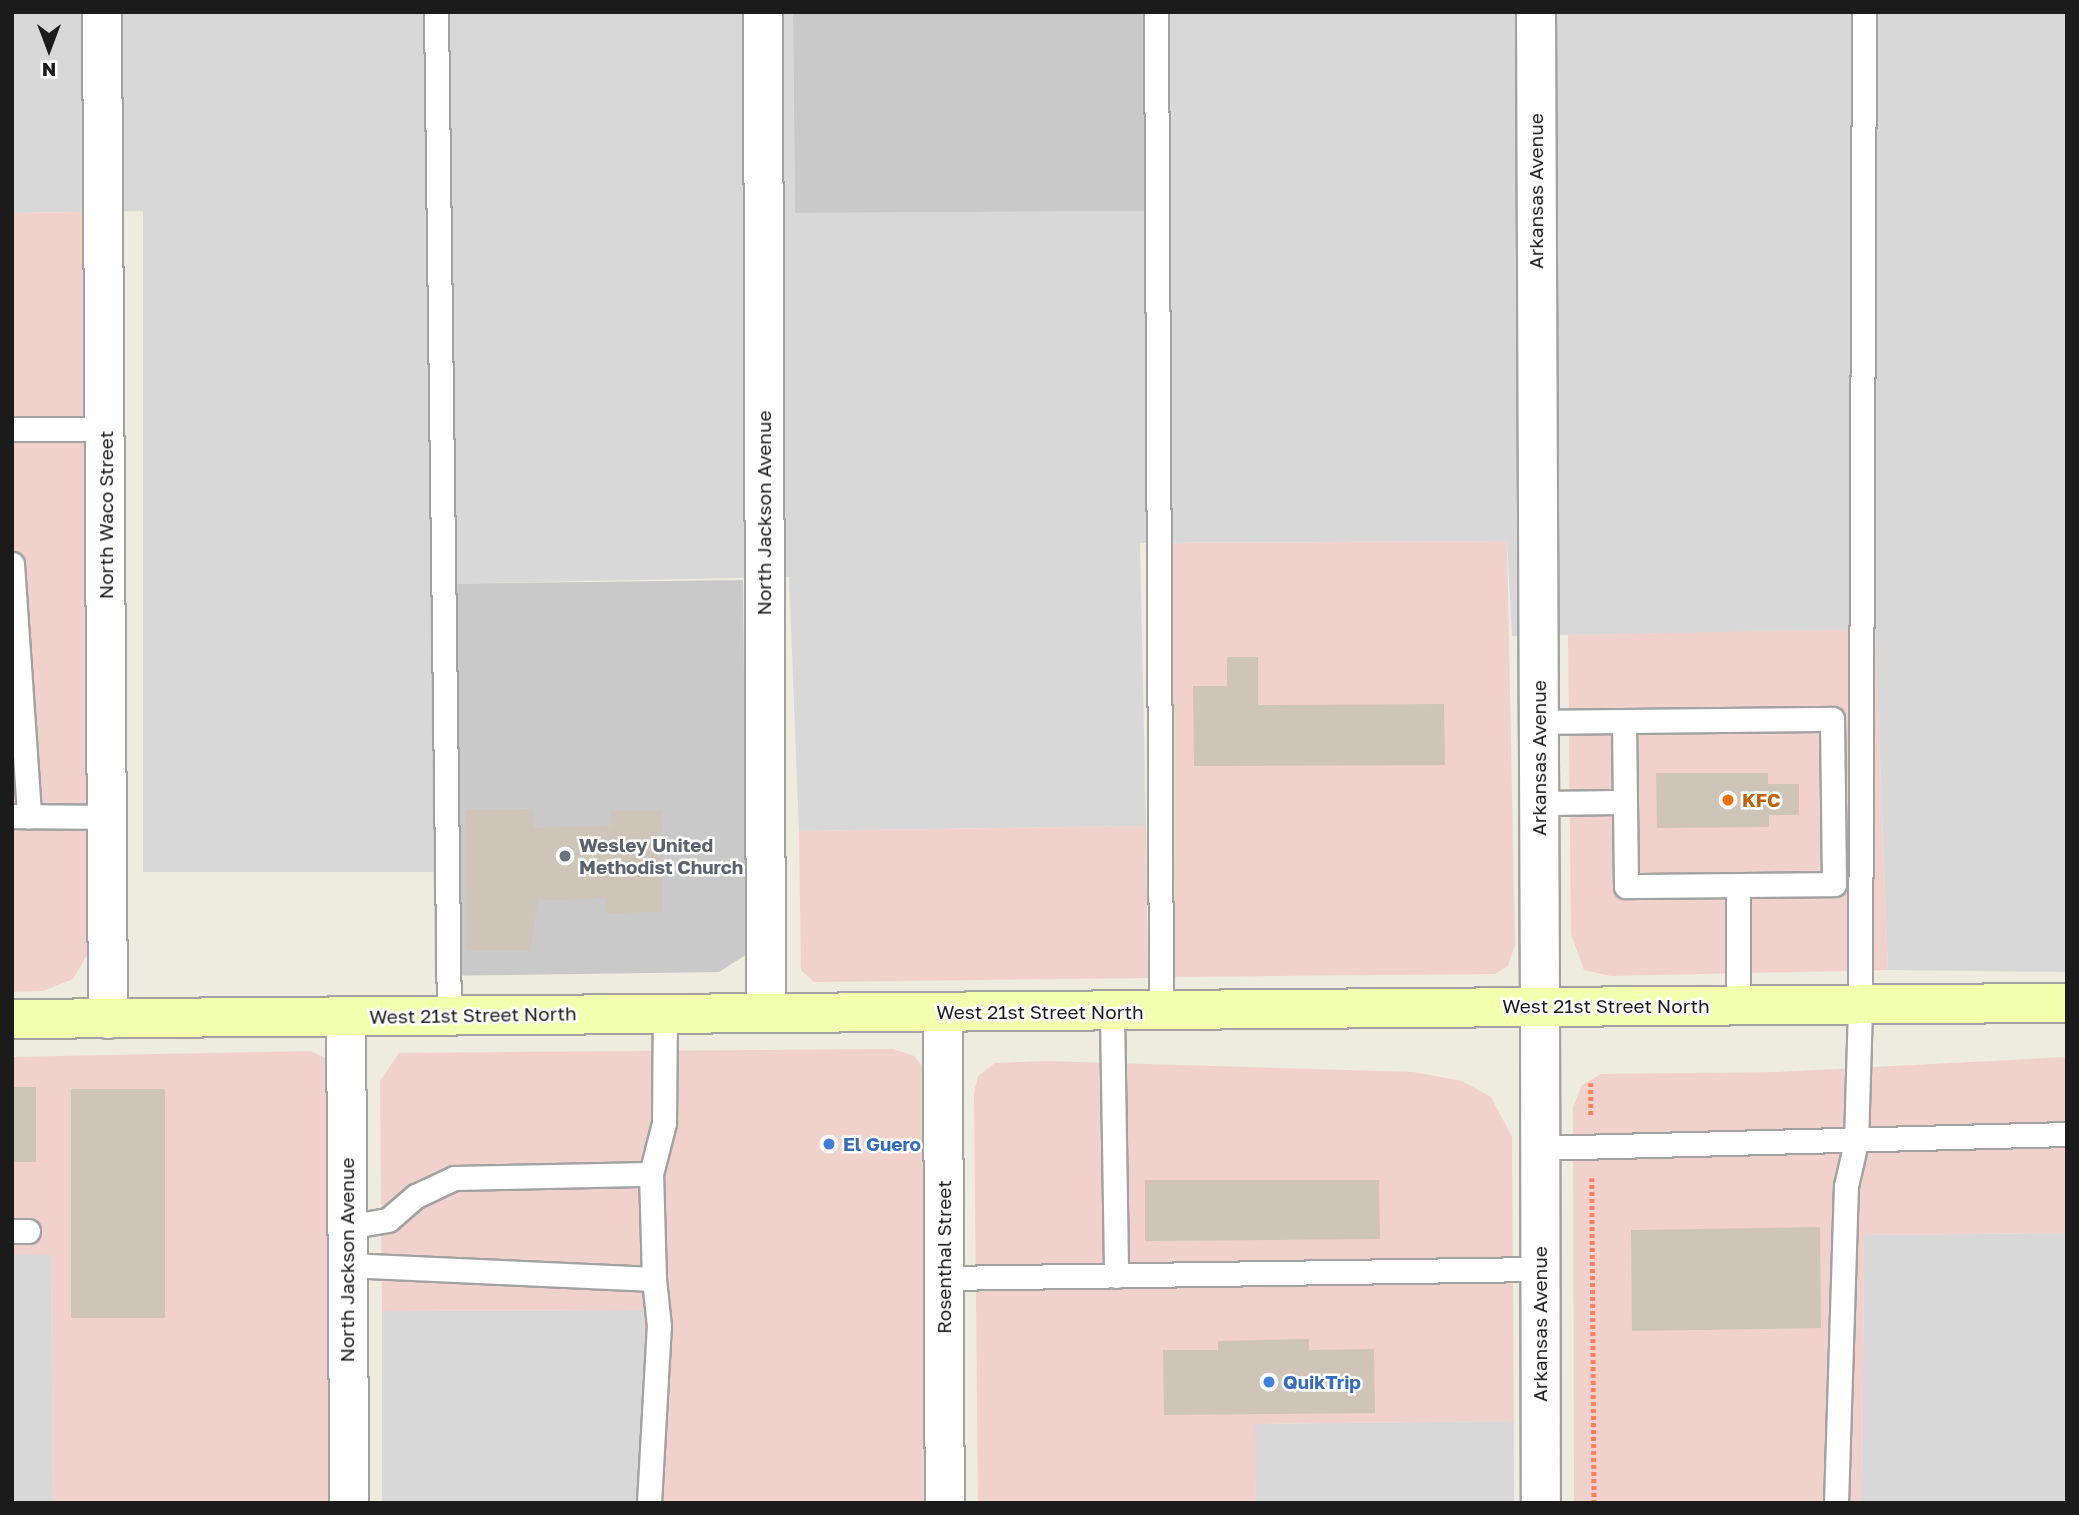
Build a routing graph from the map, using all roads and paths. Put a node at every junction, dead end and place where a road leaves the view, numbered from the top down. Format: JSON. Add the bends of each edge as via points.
{"nodes":[{"id":1,"x":102,"y":12,"type":"edge"},
{"id":2,"x":436,"y":12,"type":"edge"},
{"id":3,"x":762,"y":12,"type":"edge"},
{"id":4,"x":1156,"y":12,"type":"edge"},
{"id":5,"x":1536,"y":12,"type":"edge"},
{"id":6,"x":1864,"y":12,"type":"edge"},
{"id":7,"x":12,"y":429,"type":"edge"},
{"id":8,"x":105,"y":429,"type":"junction"},
{"id":9,"x":12,"y":564,"type":"edge"},
{"id":10,"x":1624,"y":721,"type":"junction"},
{"id":11,"x":1539,"y":722,"type":"junction"},
{"id":12,"x":1625,"y":802,"type":"junction"},
{"id":13,"x":1539,"y":803,"type":"junction"},
{"id":14,"x":21,"y":816,"type":"edge"},
{"id":15,"x":107,"y":817,"type":"junction"},
{"id":16,"x":1738,"y":885,"type":"junction"},
{"id":17,"x":2067,"y":1003,"type":"edge"},
{"id":18,"x":1860,"y":1004,"type":"junction"},
{"id":19,"x":1738,"y":1005,"type":"junction"},
{"id":20,"x":1540,"y":1006,"type":"junction"},
{"id":21,"x":943,"y":1012,"type":"junction"},
{"id":22,"x":1161,"y":1012,"type":"junction"},
{"id":23,"x":665,"y":1013,"type":"junction"},
{"id":24,"x":766,"y":1013,"type":"junction"},
{"id":25,"x":1112,"y":1013,"type":"junction"},
{"id":26,"x":449,"y":1016,"type":"junction"},
{"id":27,"x":346,"y":1017,"type":"junction"},
{"id":28,"x":12,"y":1019,"type":"edge"},
{"id":29,"x":108,"y":1019,"type":"junction"},
{"id":30,"x":1591,"y":1083,"type":"dead end"},
{"id":31,"x":2067,"y":1134,"type":"edge"},
{"id":32,"x":1856,"y":1142,"type":"junction"},
{"id":33,"x":1592,"y":1146,"type":"junction"},
{"id":34,"x":1540,"y":1148,"type":"junction"},
{"id":35,"x":651,"y":1174,"type":"junction"},
{"id":36,"x":347,"y":1227,"type":"junction"},
{"id":37,"x":347,"y":1265,"type":"junction"},
{"id":38,"x":1540,"y":1269,"type":"junction"},
{"id":39,"x":1116,"y":1276,"type":"junction"},
{"id":40,"x":654,"y":1279,"type":"junction"},
{"id":41,"x":944,"y":1279,"type":"junction"},
{"id":42,"x":349,"y":1503,"type":"edge"},
{"id":43,"x":649,"y":1503,"type":"edge"},
{"id":44,"x":945,"y":1503,"type":"edge"},
{"id":45,"x":1541,"y":1503,"type":"edge"},
{"id":46,"x":1594,"y":1503,"type":"edge"},
{"id":47,"x":1836,"y":1503,"type":"edge"}],
"edges":[{"from":1,"to":8,"type":"street","name":"North Waco Street"},
{"from":2,"to":26,"type":"lane"},
{"from":3,"to":24,"type":"street","name":"North Jackson Avenue"},
{"from":4,"to":22,"type":"lane"},
{"from":5,"to":11,"type":"street","name":"Arkansas Avenue"},
{"from":6,"to":18,"type":"lane"},
{"from":7,"to":8,"type":"lane"},
{"from":8,"to":15,"type":"street","name":"North Waco Street"},
{"from":9,"to":14,"type":"lane"},
{"from":10,"to":11,"type":"lane"},
{"from":10,"to":12,"type":"lane"},
{"from":10,"to":16,"type":"lane","via":[[1832,719],[1834,884]]},
{"from":11,"to":13,"type":"street","name":"Arkansas Avenue"},
{"from":12,"to":13,"type":"lane"},
{"from":12,"to":16,"type":"lane","via":[[1626,886]]},
{"from":13,"to":20,"type":"street","name":"Arkansas Avenue"},
{"from":14,"to":15,"type":"lane"},
{"from":15,"to":29,"type":"street","name":"North Waco Street"},
{"from":16,"to":19,"type":"lane"},
{"from":17,"to":18,"type":"main road","name":"West 21st Street North"},
{"from":18,"to":19,"type":"main road","name":"West 21st Street North"},
{"from":18,"to":32,"type":"lane"},
{"from":19,"to":20,"type":"main road","name":"West 21st Street North"},
{"from":20,"to":22,"type":"main road","name":"West 21st Street North"},
{"from":20,"to":34,"type":"street","name":"Arkansas Avenue"},
{"from":21,"to":24,"type":"main road","name":"West 21st Street North"},
{"from":21,"to":25,"type":"main road","name":"West 21st Street North"},
{"from":21,"to":41,"type":"street","name":"Rosenthal Street"},
{"from":22,"to":25,"type":"main road","name":"West 21st Street North"},
{"from":23,"to":24,"type":"main road","name":"West 21st Street North"},
{"from":23,"to":26,"type":"main road","name":"West 21st Street North"},
{"from":23,"to":35,"type":"lane","via":[[664,1124]]},
{"from":25,"to":39,"type":"lane"},
{"from":26,"to":27,"type":"main road","name":"West 21st Street North"},
{"from":27,"to":29,"type":"main road","name":"West 21st Street North"},
{"from":27,"to":36,"type":"street","name":"North Jackson Avenue"},
{"from":28,"to":29,"type":"main road","name":"West 21st Street North"},
{"from":30,"to":33,"type":"path"},
{"from":31,"to":32,"type":"lane"},
{"from":32,"to":33,"type":"lane"},
{"from":32,"to":47,"type":"lane","via":[[1846,1186]]},
{"from":33,"to":34,"type":"lane"},
{"from":33,"to":46,"type":"path"},
{"from":34,"to":38,"type":"street","name":"Arkansas Avenue"},
{"from":35,"to":36,"type":"lane","via":[[454,1178],[416,1196],[388,1220]]},
{"from":35,"to":40,"type":"lane"},
{"from":36,"to":37,"type":"street","name":"North Jackson Avenue"},
{"from":37,"to":40,"type":"lane"},
{"from":37,"to":42,"type":"street","name":"North Jackson Avenue"},
{"from":38,"to":39,"type":"lane"},
{"from":38,"to":45,"type":"street","name":"Arkansas Avenue"},
{"from":39,"to":41,"type":"lane"},
{"from":40,"to":43,"type":"lane","via":[[659,1326]]},
{"from":41,"to":44,"type":"street","name":"Rosenthal Street"}]}
